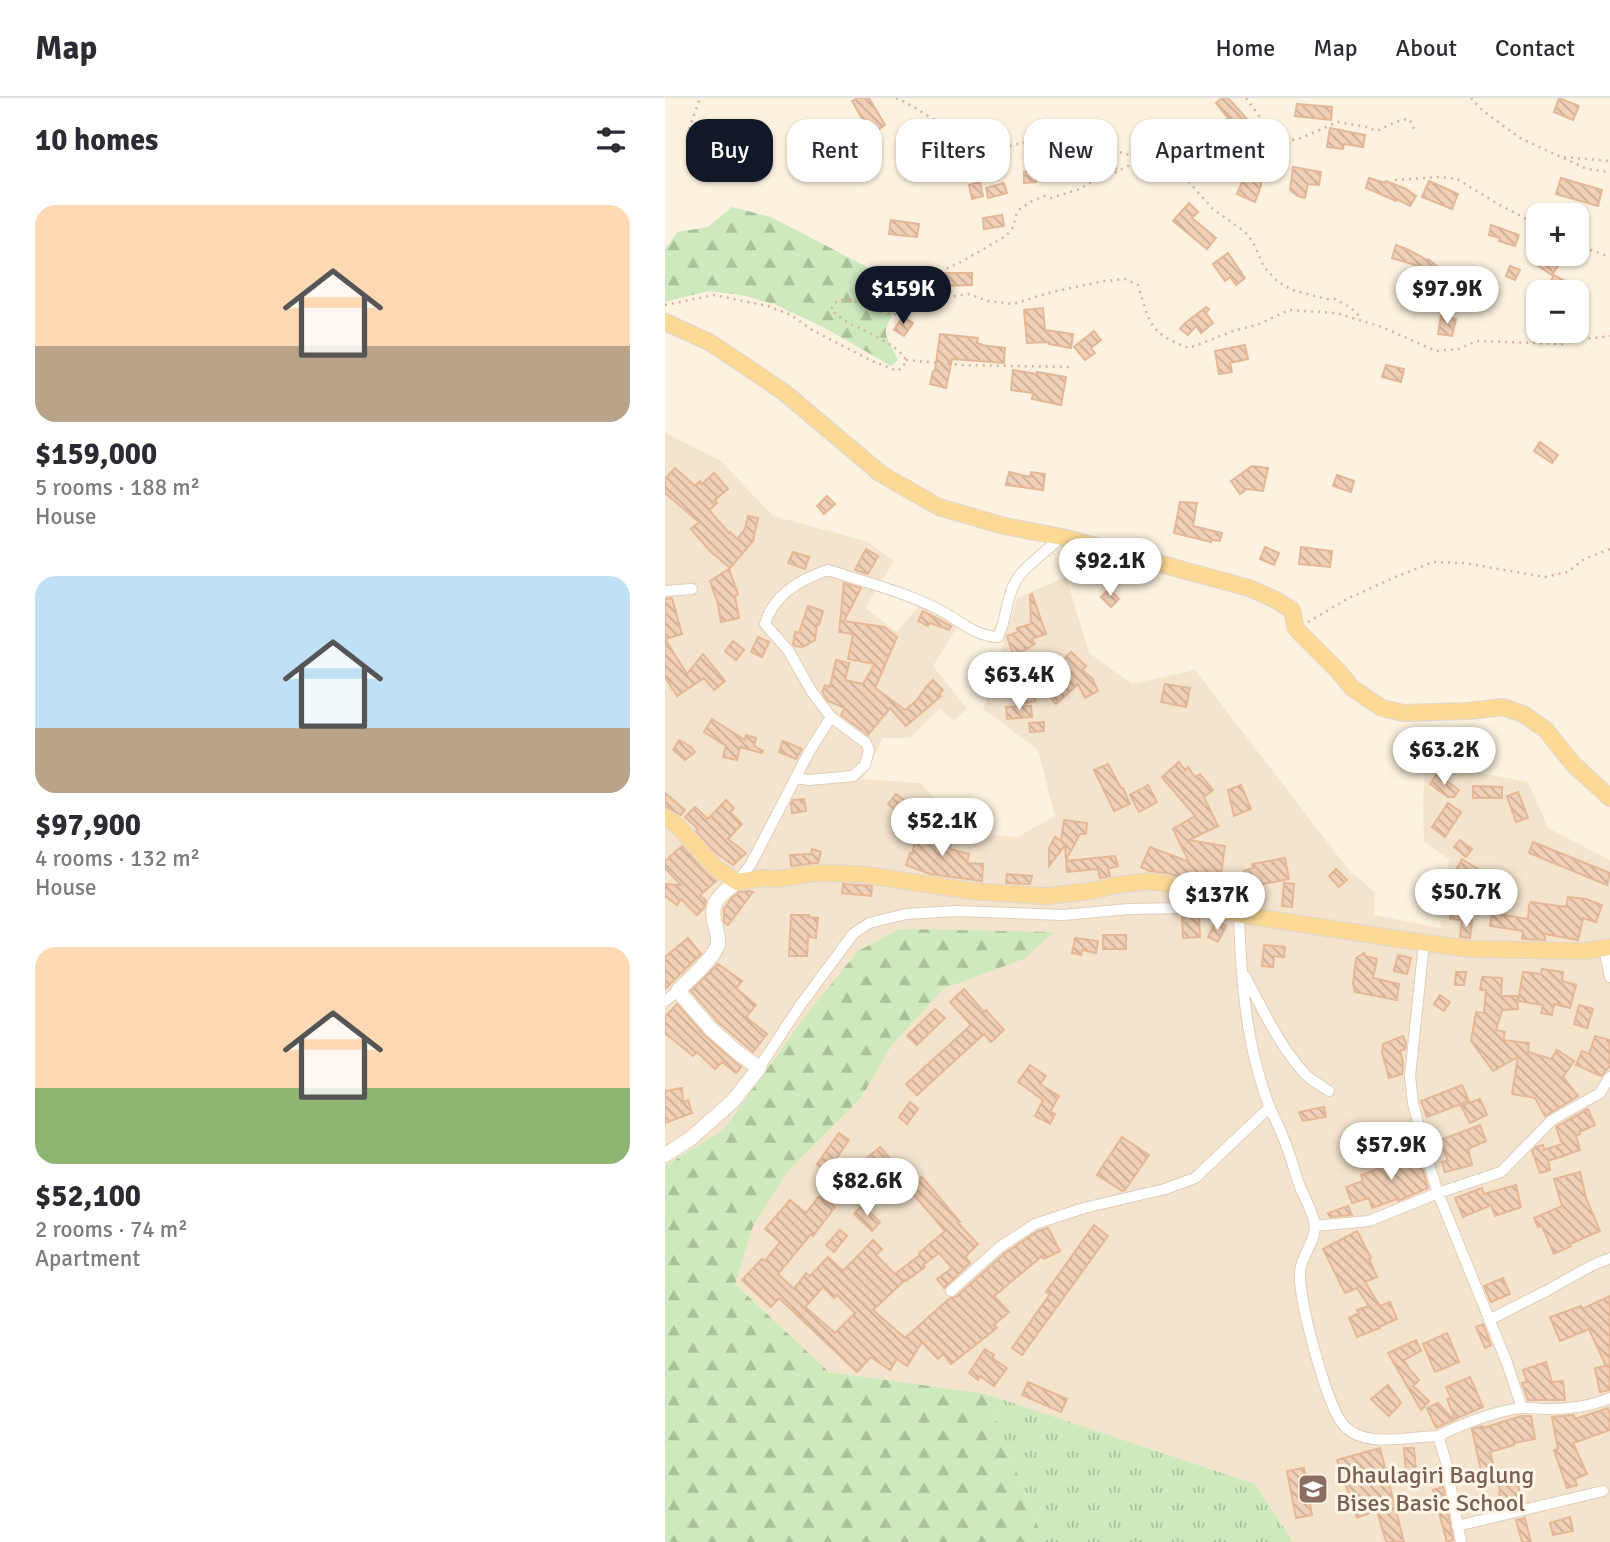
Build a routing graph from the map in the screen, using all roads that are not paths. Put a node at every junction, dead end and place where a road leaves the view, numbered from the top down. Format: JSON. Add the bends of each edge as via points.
{"nodes":[{"id":1,"x":665,"y":322,"type":"edge"},
{"id":2,"x":1062,"y":537,"type":"junction"},
{"id":3,"x":692,"y":589,"type":"dead end"},
{"id":4,"x":665,"y":591,"type":"edge"},
{"id":5,"x":831,"y":717,"type":"junction"},
{"id":6,"x":795,"y":778,"type":"junction"},
{"id":7,"x":1610,"y":797,"type":"edge"},
{"id":8,"x":669,"y":823,"type":"edge"},
{"id":9,"x":737,"y":882,"type":"junction"},
{"id":10,"x":1209,"y":906,"type":"junction"},
{"id":11,"x":1239,"y":915,"type":"junction"},
{"id":12,"x":1424,"y":943,"type":"junction"},
{"id":13,"x":1607,"y":948,"type":"edge"},
{"id":14,"x":1242,"y":971,"type":"junction"},
{"id":15,"x":1610,"y":976,"type":"edge"},
{"id":16,"x":678,"y":991,"type":"junction"},
{"id":17,"x":665,"y":1001,"type":"edge"},
{"id":18,"x":759,"y":1068,"type":"junction"},
{"id":19,"x":1610,"y":1077,"type":"edge"},
{"id":20,"x":1329,"y":1091,"type":"dead end"},
{"id":21,"x":1270,"y":1107,"type":"junction"},
{"id":22,"x":665,"y":1155,"type":"edge"},
{"id":23,"x":1438,"y":1193,"type":"junction"},
{"id":24,"x":1315,"y":1226,"type":"junction"},
{"id":25,"x":1610,"y":1258,"type":"edge"},
{"id":26,"x":951,"y":1290,"type":"dead end"},
{"id":27,"x":1489,"y":1320,"type":"junction"},
{"id":28,"x":1610,"y":1398,"type":"edge"},
{"id":29,"x":1522,"y":1408,"type":"junction"},
{"id":30,"x":1438,"y":1436,"type":"junction"},
{"id":31,"x":1603,"y":1491,"type":"dead end"},
{"id":32,"x":1457,"y":1526,"type":"junction"},
{"id":33,"x":1461,"y":1542,"type":"edge"}],
"edges":[{"from":1,"to":2,"type":"main road","via":[[744,365],[785,393],[881,474],[939,507]]},
{"from":2,"to":5,"type":"street","via":[[1017,578],[998,637],[987,637],[939,610],[828,570],[785,593],[769,610],[765,624],[788,650]]},
{"from":2,"to":7,"type":"main road","via":[[1249,588],[1276,600],[1292,610],[1296,629],[1352,688],[1382,708],[1403,713],[1503,707],[1523,714],[1546,730],[1573,764]]},
{"from":3,"to":4,"type":"street"},
{"from":5,"to":6,"type":"street"},
{"from":5,"to":6,"type":"street","via":[[866,743],[865,765],[853,776]]},
{"from":6,"to":9,"type":"street"},
{"from":8,"to":9,"type":"main road"},
{"from":9,"to":10,"type":"main road","via":[[814,873],[860,874],[971,891],[1046,896],[1149,881],[1193,891]]},
{"from":9,"to":16,"type":"main road","via":[[721,894],[714,907],[719,940],[715,952]]},
{"from":10,"to":11,"type":"main road"},
{"from":10,"to":18,"type":"street","via":[[1063,915],[956,911],[906,914],[869,923],[853,934]]},
{"from":11,"to":12,"type":"main road"},
{"from":11,"to":14,"type":"street"},
{"from":12,"to":13,"type":"main road","via":[[1514,951]]},
{"from":12,"to":23,"type":"street","via":[[1410,1076]]},
{"from":13,"to":15,"type":"street"},
{"from":14,"to":20,"type":"street","via":[[1293,1060]]},
{"from":14,"to":21,"type":"street","via":[[1249,1037]]},
{"from":16,"to":17,"type":"street"},
{"from":16,"to":18,"type":"main road","via":[[711,1029]]},
{"from":18,"to":22,"type":"main road","via":[[733,1101]]},
{"from":19,"to":23,"type":"street","via":[[1600,1093],[1552,1120],[1501,1172]]},
{"from":21,"to":24,"type":"street"},
{"from":21,"to":26,"type":"street","via":[[1195,1178],[1035,1224],[1000,1247]]},
{"from":23,"to":24,"type":"street","via":[[1369,1221]]},
{"from":23,"to":27,"type":"street"},
{"from":24,"to":30,"type":"street","via":[[1300,1269],[1300,1291],[1323,1378],[1343,1425],[1371,1439]]},
{"from":25,"to":27,"type":"street"},
{"from":27,"to":29,"type":"street"},
{"from":28,"to":29,"type":"street","via":[[1571,1408]]},
{"from":29,"to":30,"type":"street","via":[[1462,1423]]},
{"from":30,"to":32,"type":"street"},
{"from":31,"to":32,"type":"street"},
{"from":32,"to":33,"type":"street"}]}
